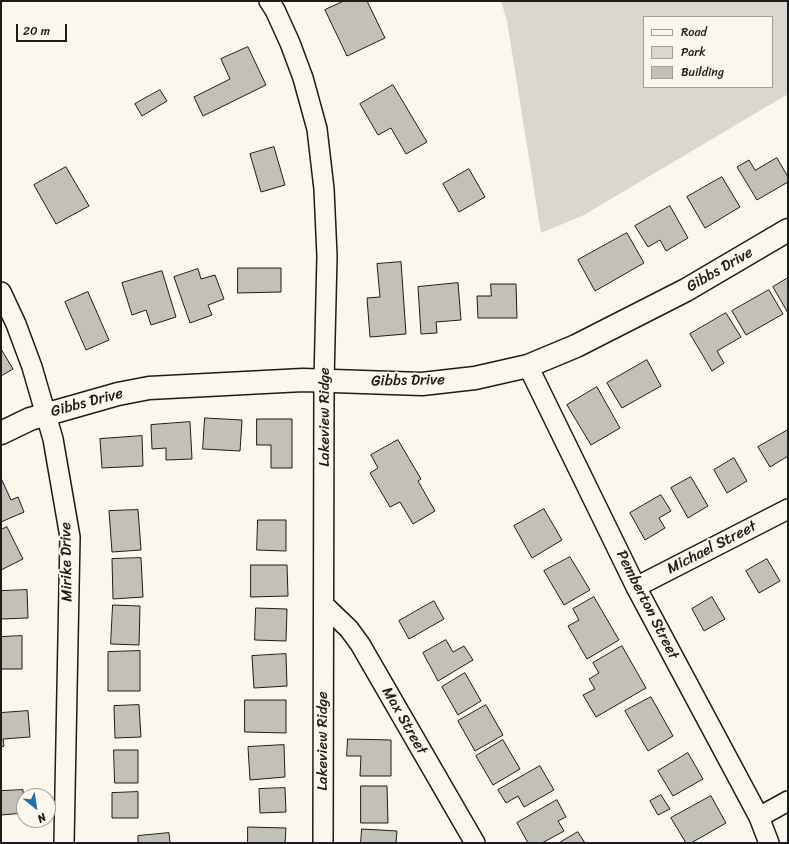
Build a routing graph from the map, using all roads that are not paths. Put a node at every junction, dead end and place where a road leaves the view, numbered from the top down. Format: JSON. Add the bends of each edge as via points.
{"nodes":[{"id":1,"x":269,"y":1,"type":"edge"},
{"id":2,"x":788,"y":230,"type":"edge"},
{"id":3,"x":1,"y":292,"type":"edge"},
{"id":4,"x":528,"y":366,"type":"junction"},
{"id":5,"x":324,"y":381,"type":"junction"},
{"id":6,"x":46,"y":415,"type":"junction"},
{"id":7,"x":1,"y":433,"type":"edge"},
{"id":8,"x":788,"y":509,"type":"edge"},
{"id":9,"x":636,"y":587,"type":"junction"},
{"id":10,"x":324,"y":605,"type":"junction"},
{"id":11,"x":788,"y":801,"type":"edge"},
{"id":12,"x":759,"y":817,"type":"junction"},
{"id":13,"x":64,"y":843,"type":"edge"},
{"id":14,"x":322,"y":843,"type":"edge"},
{"id":15,"x":475,"y":843,"type":"edge"},
{"id":16,"x":769,"y":843,"type":"edge"}],
"edges":[{"from":1,"to":5,"type":"street","name":"Lakeview Ridge","via":[[304,78],[317,129],[324,189],[327,256]]},
{"from":2,"to":4,"type":"street","name":"Gibbs Drive","via":[[686,290],[576,346]]},
{"from":3,"to":6,"type":"street","name":"Mirike Drive","via":[[32,367]]},
{"from":4,"to":5,"type":"street","name":"Gibbs Drive","via":[[475,378],[422,384]]},
{"from":4,"to":9,"type":"street","name":"Pemberton Street"},
{"from":5,"to":6,"type":"street","name":"Gibbs Drive","via":[[149,388],[118,394]]},
{"from":5,"to":10,"type":"street","name":"Lakeview Ridge"},
{"from":6,"to":7,"type":"street","name":"Gibbs Drive","via":[[30,419]]},
{"from":6,"to":13,"type":"street","name":"Mirike Drive","via":[[53,438],[70,537]]},
{"from":8,"to":9,"type":"street","name":"Michael Street"},
{"from":9,"to":12,"type":"street","name":"Pemberton Street"},
{"from":10,"to":14,"type":"street","name":"Lakeview Ridge"},
{"from":10,"to":15,"type":"street","name":"Max Street","via":[[360,644]]},
{"from":11,"to":12,"type":"street"},
{"from":12,"to":16,"type":"street","name":"Pemberton Street"}]}
